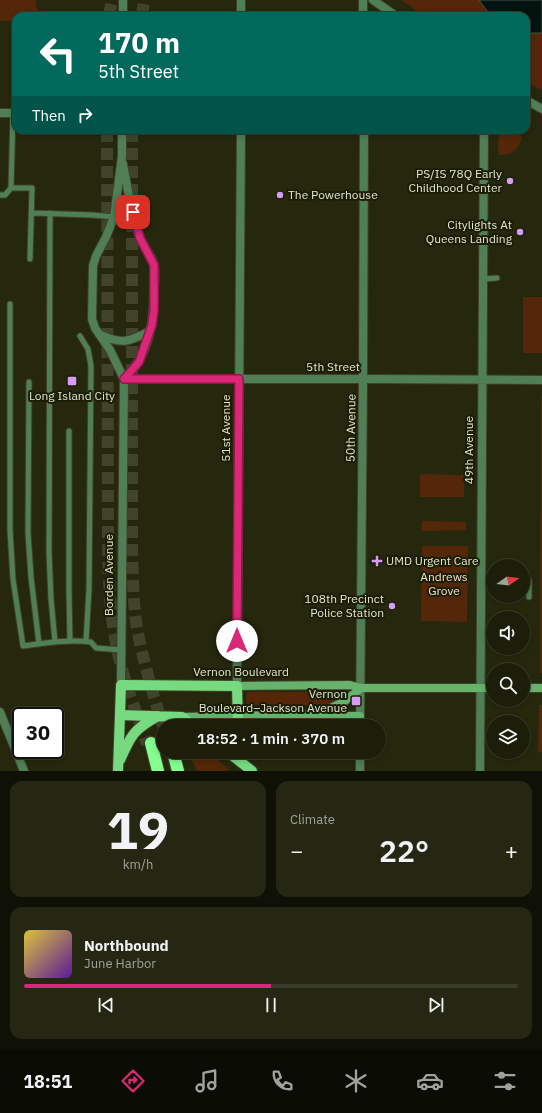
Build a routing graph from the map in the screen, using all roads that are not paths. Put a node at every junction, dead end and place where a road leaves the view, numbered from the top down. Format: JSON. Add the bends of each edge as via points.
{"nodes":[{"id":1,"x":123,"y":0,"type":"edge"},
{"id":2,"x":241,"y":0,"type":"edge"},
{"id":3,"x":364,"y":0,"type":"edge"},
{"id":4,"x":373,"y":0,"type":"edge"},
{"id":5,"x":123,"y":12,"type":"edge"},
{"id":6,"x":241,"y":12,"type":"edge"},
{"id":7,"x":363,"y":12,"type":"edge"},
{"id":8,"x":390,"y":12,"type":"edge"},
{"id":9,"x":530,"y":102,"type":"edge"},
{"id":10,"x":542,"y":109,"type":"edge"},
{"id":11,"x":0,"y":113,"type":"edge"},
{"id":12,"x":12,"y":113,"type":"edge"},
{"id":13,"x":14,"y":134,"type":"edge"},
{"id":14,"x":122,"y":134,"type":"edge"},
{"id":15,"x":241,"y":134,"type":"edge"},
{"id":16,"x":364,"y":134,"type":"edge"},
{"id":17,"x":484,"y":134,"type":"edge"},
{"id":18,"x":122,"y":156,"type":"junction"},
{"id":19,"x":11,"y":188,"type":"junction"},
{"id":20,"x":0,"y":195,"type":"edge"},
{"id":21,"x":32,"y":213,"type":"junction"},
{"id":22,"x":50,"y":214,"type":"junction"},
{"id":23,"x":114,"y":217,"type":"junction"},
{"id":24,"x":30,"y":259,"type":"dead end"},
{"id":25,"x":482,"y":278,"type":"junction"},
{"id":26,"x":497,"y":278,"type":"dead end"},
{"id":27,"x":10,"y":304,"type":"dead end"},
{"id":28,"x":150,"y":331,"type":"junction"},
{"id":29,"x":98,"y":334,"type":"junction"},
{"id":30,"x":80,"y":336,"type":"dead end"},
{"id":31,"x":124,"y":379,"type":"junction"},
{"id":32,"x":239,"y":379,"type":"junction"},
{"id":33,"x":364,"y":379,"type":"junction"},
{"id":34,"x":482,"y":380,"type":"junction"},
{"id":35,"x":542,"y":380,"type":"edge"},
{"id":36,"x":29,"y":382,"type":"dead end"},
{"id":37,"x":69,"y":431,"type":"dead end"},
{"id":38,"x":481,"y":580,"type":"junction"},
{"id":39,"x":486,"y":580,"type":"edge"},
{"id":40,"x":70,"y":641,"type":"junction"},
{"id":41,"x":86,"y":641,"type":"junction"},
{"id":42,"x":55,"y":642,"type":"junction"},
{"id":43,"x":39,"y":644,"type":"junction"},
{"id":44,"x":122,"y":650,"type":"junction"},
{"id":45,"x":121,"y":685,"type":"junction"},
{"id":46,"x":237,"y":686,"type":"junction"},
{"id":47,"x":361,"y":688,"type":"junction"},
{"id":48,"x":481,"y":688,"type":"junction"},
{"id":49,"x":486,"y":688,"type":"edge"},
{"id":50,"x":530,"y":688,"type":"edge"},
{"id":51,"x":542,"y":688,"type":"edge"},
{"id":52,"x":0,"y":712,"type":"edge"},
{"id":53,"x":318,"y":714,"type":"junction"},
{"id":54,"x":120,"y":715,"type":"junction"},
{"id":55,"x":237,"y":715,"type":"junction"},
{"id":56,"x":158,"y":716,"type":"junction"},
{"id":57,"x":360,"y":716,"type":"joint"},
{"id":58,"x":182,"y":717,"type":"junction"},
{"id":59,"x":185,"y":719,"type":"edge"},
{"id":60,"x":237,"y":719,"type":"edge"},
{"id":61,"x":175,"y":759,"type":"edge"},
{"id":62,"x":239,"y":759,"type":"edge"},
{"id":63,"x":242,"y":759,"type":"edge"},
{"id":64,"x":360,"y":759,"type":"edge"},
{"id":65,"x":118,"y":768,"type":"edge"},
{"id":66,"x":24,"y":771,"type":"edge"},
{"id":67,"x":153,"y":771,"type":"edge"},
{"id":68,"x":158,"y":771,"type":"edge"},
{"id":69,"x":178,"y":771,"type":"edge"},
{"id":70,"x":239,"y":771,"type":"edge"},
{"id":71,"x":252,"y":771,"type":"edge"},
{"id":72,"x":360,"y":771,"type":"edge"},
{"id":73,"x":480,"y":771,"type":"edge"}],
"edges":[{"from":1,"to":5,"type":"street"},
{"from":2,"to":6,"type":"street"},
{"from":3,"to":7,"type":"street"},
{"from":4,"to":8,"type":"street"},
{"from":9,"to":10,"type":"street"},
{"from":11,"to":12,"type":"street"},
{"from":13,"to":19,"type":"lane"},
{"from":14,"to":18,"type":"street","name":"Borden Avenue"},
{"from":15,"to":32,"type":"street","name":"51st Avenue"},
{"from":16,"to":33,"type":"street","name":"50th Avenue"},
{"from":17,"to":25,"type":"street","name":"49th Avenue"},
{"from":18,"to":23,"type":"street","name":"Borden Avenue"},
{"from":18,"to":28,"type":"street","name":"Borden Avenue","via":[[138,231],[154,265],[154,310]]},
{"from":19,"to":20,"type":"lane","via":[[5,195]]},
{"from":19,"to":21,"type":"lane","via":[[32,188]]},
{"from":21,"to":22,"type":"lane"},
{"from":21,"to":24,"type":"lane"},
{"from":22,"to":23,"type":"lane"},
{"from":22,"to":42,"type":"lane","via":[[49,552]]},
{"from":23,"to":29,"type":"street","name":"Borden Avenue","via":[[92,266],[92,319]]},
{"from":25,"to":26,"type":"lane"},
{"from":25,"to":34,"type":"street","name":"49th Avenue"},
{"from":27,"to":43,"type":"lane","via":[[12,567],[23,646]]},
{"from":28,"to":29,"type":"street","via":[[122,342]]},
{"from":28,"to":31,"type":"street","name":"Borden Avenue","via":[[139,362]]},
{"from":29,"to":31,"type":"street","name":"Borden Avenue","via":[[110,350]]},
{"from":30,"to":41,"type":"lane","via":[[88,349],[91,366],[89,589]]},
{"from":31,"to":32,"type":"street","name":"5th Street"},
{"from":31,"to":44,"type":"street","name":"Borden Avenue"},
{"from":32,"to":33,"type":"street","name":"5th Street"},
{"from":32,"to":46,"type":"street","name":"51st Avenue"},
{"from":33,"to":34,"type":"street","name":"5th Street"},
{"from":33,"to":47,"type":"street","name":"50th Avenue"},
{"from":34,"to":35,"type":"street","name":"5th Street"},
{"from":34,"to":38,"type":"street","name":"49th Avenue"},
{"from":36,"to":43,"type":"lane","via":[[28,533]]},
{"from":37,"to":40,"type":"lane"},
{"from":38,"to":39,"type":"lane"},
{"from":38,"to":48,"type":"street","name":"49th Avenue"},
{"from":40,"to":41,"type":"lane"},
{"from":40,"to":42,"type":"lane"},
{"from":41,"to":44,"type":"lane","via":[[91,642],[96,648]]},
{"from":42,"to":43,"type":"lane"},
{"from":44,"to":45,"type":"street","name":"Borden Avenue"},
{"from":45,"to":46,"type":"main road","name":"Vernon Boulevard"},
{"from":45,"to":54,"type":"main road","name":"Borden Avenue"},
{"from":46,"to":47,"type":"main road","name":"Vernon Boulevard","via":[[350,685]]},
{"from":46,"to":55,"type":"main road","name":"51st Avenue"},
{"from":47,"to":48,"type":"main road","name":"Vernon Boulevard"},
{"from":47,"to":53,"type":"main road"},
{"from":47,"to":57,"type":"street","name":"50th Avenue"},
{"from":48,"to":49,"type":"main road","name":"Vernon Boulevard"},
{"from":48,"to":73,"type":"street","name":"49th Avenue"},
{"from":50,"to":51,"type":"main road"},
{"from":52,"to":66,"type":"street"},
{"from":53,"to":55,"type":"main road"},
{"from":53,"to":57,"type":"main road"},
{"from":54,"to":56,"type":"main road"},
{"from":54,"to":65,"type":"main road","name":"Borden Avenue"},
{"from":55,"to":58,"type":"main road"},
{"from":55,"to":60,"type":"main road","name":"51st Avenue"},
{"from":56,"to":58,"type":"main road"},
{"from":56,"to":65,"type":"main road","via":[[133,733]]},
{"from":58,"to":59,"type":"main road"},
{"from":61,"to":69,"type":"highway"},
{"from":62,"to":70,"type":"street"},
{"from":63,"to":71,"type":"main road"},
{"from":64,"to":72,"type":"street"},
{"from":67,"to":68,"type":"highway","via":[[149,744]]}]}
